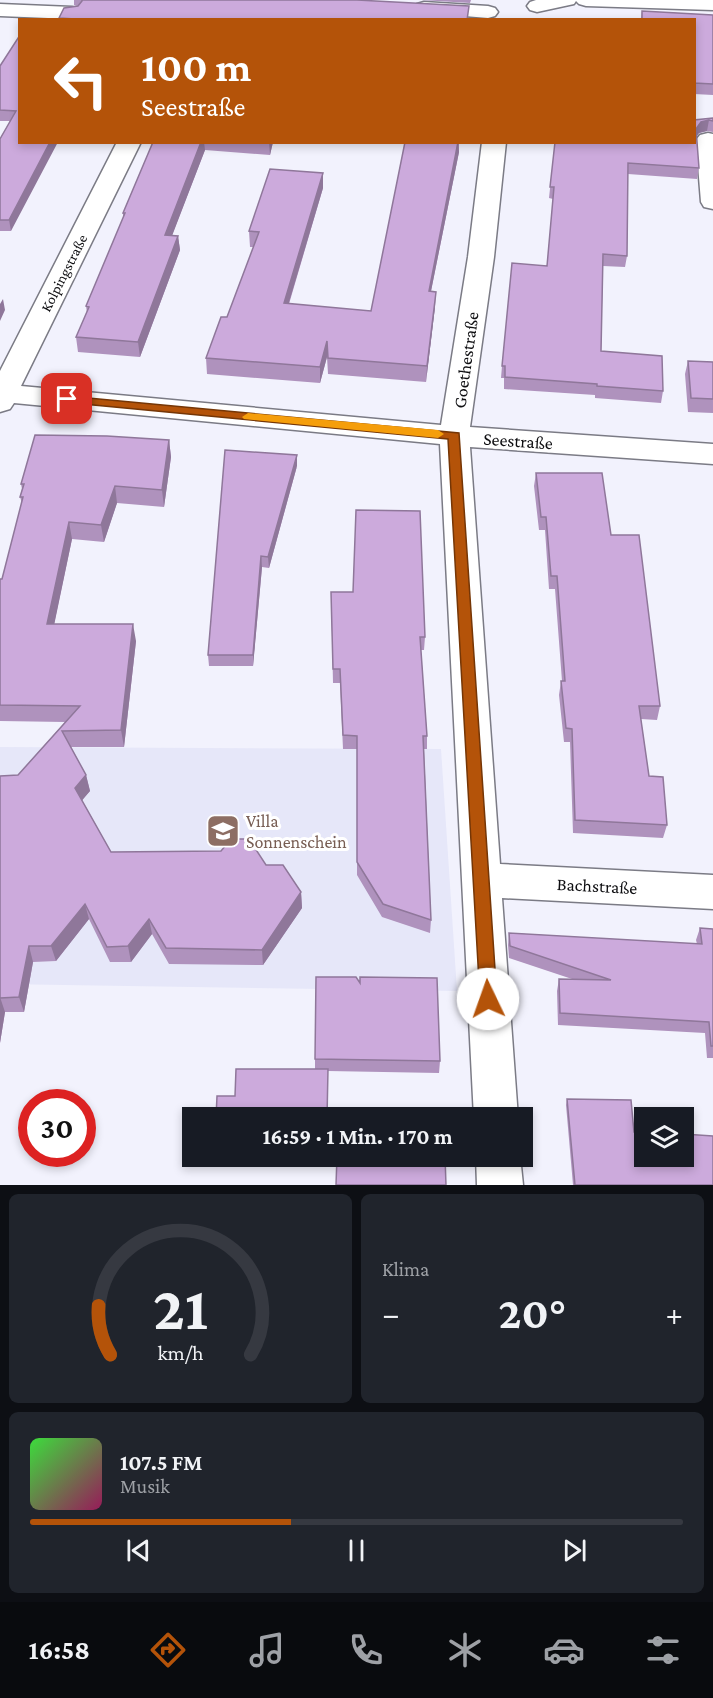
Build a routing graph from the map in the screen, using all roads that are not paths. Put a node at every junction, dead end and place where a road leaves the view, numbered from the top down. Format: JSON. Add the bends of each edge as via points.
{"nodes":[{"id":1,"x":567,"y":0,"type":"edge"},
{"id":2,"x":586,"y":0,"type":"edge"},
{"id":3,"x":713,"y":4,"type":"edge"},
{"id":4,"x":537,"y":6,"type":"dead end"},
{"id":5,"x":402,"y":7,"type":"edge"},
{"id":6,"x":0,"y":10,"type":"edge"},
{"id":7,"x":70,"y":11,"type":"edge"},
{"id":8,"x":488,"y":12,"type":"dead end"},
{"id":9,"x":705,"y":140,"type":"edge"},
{"id":10,"x":128,"y":144,"type":"edge"},
{"id":11,"x":494,"y":144,"type":"edge"},
{"id":12,"x":713,"y":202,"type":"edge"},
{"id":13,"x":1,"y":397,"type":"edge"},
{"id":14,"x":454,"y":436,"type":"junction"},
{"id":15,"x":713,"y":454,"type":"edge"},
{"id":16,"x":481,"y":880,"type":"junction"},
{"id":17,"x":713,"y":892,"type":"edge"},
{"id":18,"x":495,"y":1107,"type":"edge"},
{"id":19,"x":499,"y":1167,"type":"edge"},
{"id":20,"x":500,"y":1185,"type":"edge"}],
"edges":[{"from":1,"to":4,"type":"street"},
{"from":2,"to":3,"type":"street"},
{"from":5,"to":8,"type":"street"},
{"from":6,"to":7,"type":"street"},
{"from":9,"to":12,"type":"street"},
{"from":10,"to":13,"type":"street","name":"Kolpingstraße"},
{"from":11,"to":14,"type":"street","name":"Goethestraße"},
{"from":13,"to":14,"type":"street","name":"Seestraße"},
{"from":14,"to":15,"type":"street","name":"Seestraße"},
{"from":14,"to":16,"type":"street","name":"Goethestraße"},
{"from":16,"to":17,"type":"street","name":"Bachstraße"},
{"from":16,"to":18,"type":"street","name":"Goethestraße"},
{"from":19,"to":20,"type":"street"}]}
